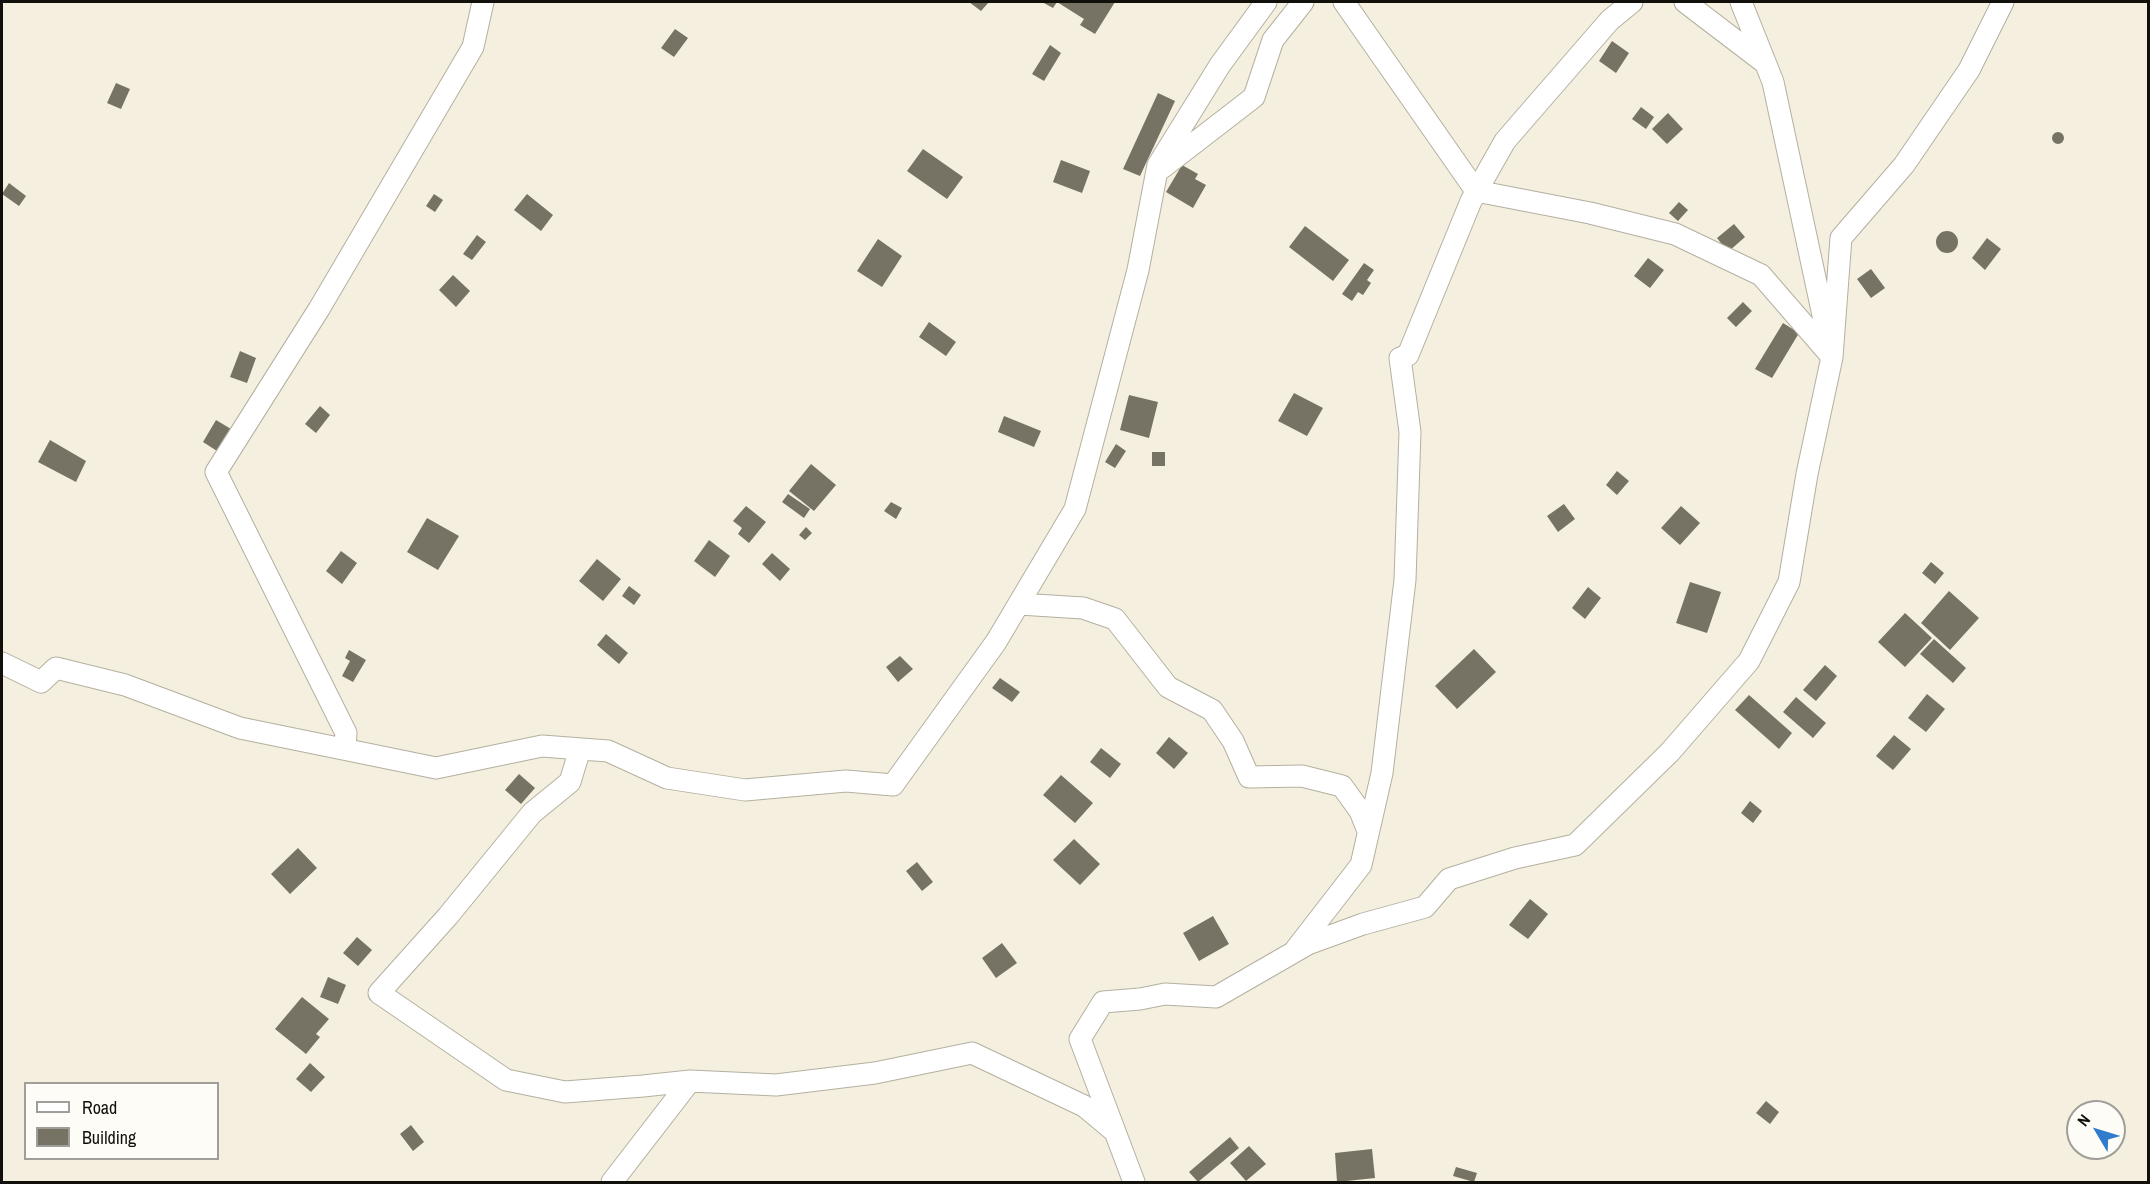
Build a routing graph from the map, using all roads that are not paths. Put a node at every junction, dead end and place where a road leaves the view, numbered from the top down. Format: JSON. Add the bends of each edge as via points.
{"nodes":[{"id":1,"x":483,"y":2,"type":"edge"},
{"id":2,"x":1266,"y":2,"type":"edge"},
{"id":3,"x":1303,"y":2,"type":"edge"},
{"id":4,"x":1344,"y":2,"type":"edge"},
{"id":5,"x":1632,"y":2,"type":"edge"},
{"id":6,"x":1685,"y":2,"type":"edge"},
{"id":7,"x":1742,"y":2,"type":"edge"},
{"id":8,"x":2003,"y":2,"type":"edge"},
{"id":9,"x":1766,"y":63,"type":"junction"},
{"id":10,"x":1157,"y":172,"type":"junction"},
{"id":11,"x":1476,"y":191,"type":"junction"},
{"id":12,"x":1832,"y":357,"type":"junction"},
{"id":13,"x":1019,"y":604,"type":"junction"},
{"id":14,"x":2,"y":663,"type":"edge"},
{"id":15,"x":345,"y":749,"type":"junction"},
{"id":16,"x":580,"y":749,"type":"junction"},
{"id":17,"x":1368,"y":831,"type":"junction"},
{"id":18,"x":1294,"y":952,"type":"junction"},
{"id":19,"x":690,"y":1081,"type":"junction"},
{"id":20,"x":1115,"y":1131,"type":"junction"},
{"id":21,"x":612,"y":1182,"type":"edge"},
{"id":22,"x":1134,"y":1182,"type":"edge"}],
"edges":[{"from":1,"to":15,"type":"street","via":[[473,47],[319,309],[216,472],[346,733]]},
{"from":2,"to":10,"type":"street","via":[[1220,65]]},
{"from":3,"to":10,"type":"street","via":[[1274,40],[1254,97]]},
{"from":4,"to":11,"type":"street"},
{"from":5,"to":11,"type":"street","via":[[1610,20],[1505,141]]},
{"from":6,"to":9,"type":"street"},
{"from":7,"to":9,"type":"street"},
{"from":8,"to":12,"type":"street","via":[[1969,69],[1904,165],[1841,238]]},
{"from":9,"to":12,"type":"street"},
{"from":10,"to":13,"type":"street","via":[[1138,270],[1075,509]]},
{"from":11,"to":12,"type":"street","via":[[1675,234],[1761,275]]},
{"from":11,"to":17,"type":"street","via":[[1408,355],[1400,358],[1410,432],[1405,580],[1382,773]]},
{"from":12,"to":18,"type":"street","via":[[1789,582],[1749,661],[1670,752],[1575,845],[1515,858],[1449,879],[1425,907],[1363,924]]},
{"from":13,"to":16,"type":"street","via":[[893,785],[846,781],[745,790],[667,778],[608,751]]},
{"from":13,"to":17,"type":"street","via":[[1083,608],[1115,619],[1168,687],[1212,710],[1233,741],[1249,777],[1302,776],[1342,786],[1360,811]]},
{"from":14,"to":15,"type":"street","via":[[41,682],[56,668],[125,685],[240,728]]},
{"from":15,"to":16,"type":"street","via":[[436,768],[542,746]]},
{"from":16,"to":19,"type":"street","via":[[570,782],[532,813],[379,993],[506,1080],[565,1092]]},
{"from":17,"to":18,"type":"street","via":[[1361,865]]},
{"from":18,"to":20,"type":"street","via":[[1216,997],[1165,994],[1103,1002],[1080,1039]]},
{"from":19,"to":20,"type":"street","via":[[776,1085],[875,1073],[972,1053],[1084,1106]]},
{"from":19,"to":21,"type":"street"},
{"from":20,"to":22,"type":"street"}]}
